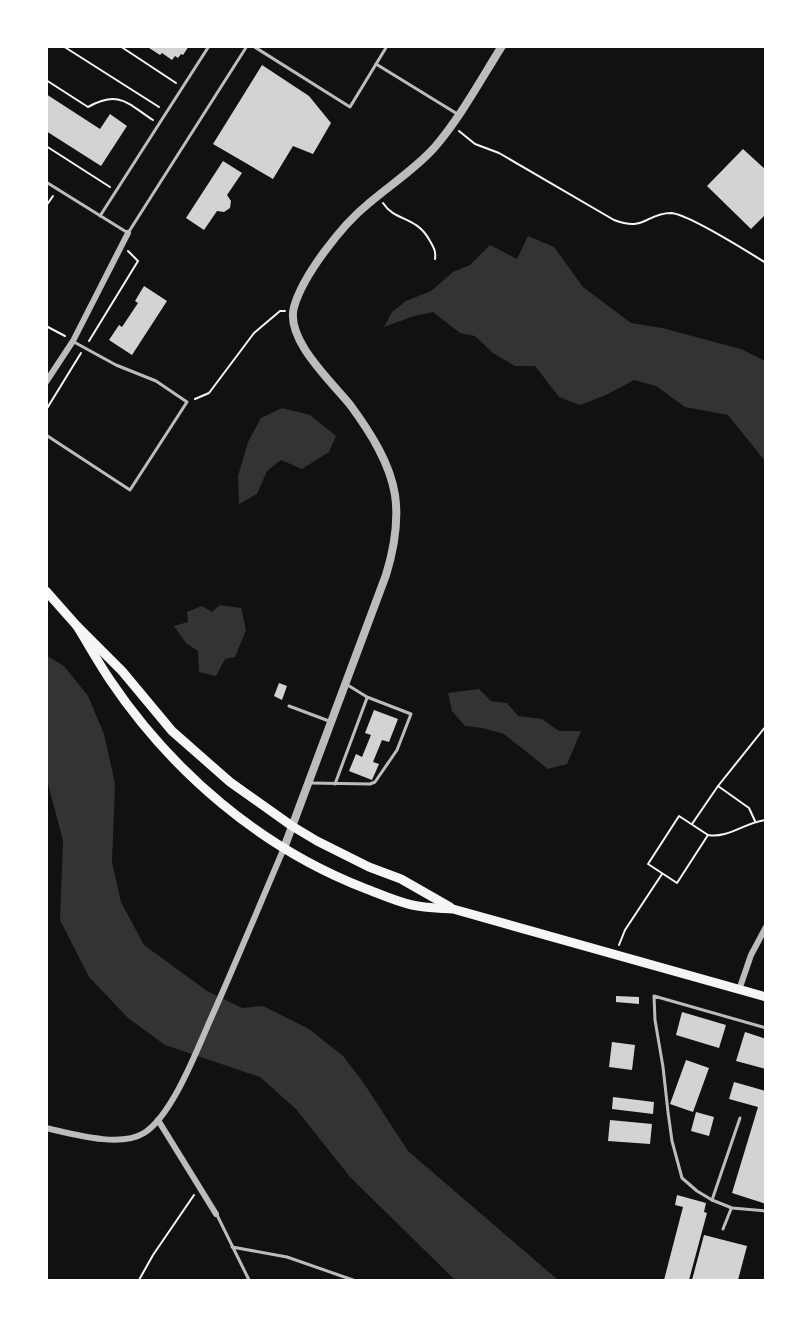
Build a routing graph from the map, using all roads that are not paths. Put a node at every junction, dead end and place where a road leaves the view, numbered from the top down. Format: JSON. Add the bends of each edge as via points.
{"nodes":[{"id":1,"x":209,"y":46,"type":"edge"},
{"id":2,"x":247,"y":46,"type":"edge"},
{"id":3,"x":253,"y":46,"type":"edge"},
{"id":4,"x":387,"y":46,"type":"edge"},
{"id":5,"x":502,"y":46,"type":"edge"},
{"id":6,"x":376,"y":64,"type":"junction"},
{"id":7,"x":459,"y":115,"type":"junction"},
{"id":8,"x":46,"y":182,"type":"edge"},
{"id":9,"x":100,"y":216,"type":"junction"},
{"id":10,"x":128,"y":233,"type":"junction"},
{"id":11,"x":73,"y":341,"type":"junction"},
{"id":12,"x":46,"y":381,"type":"edge"},
{"id":13,"x":46,"y":435,"type":"edge"},
{"id":14,"x":46,"y":591,"type":"edge"},
{"id":15,"x":77,"y":626,"type":"junction"},
{"id":16,"x":345,"y":683,"type":"junction"},
{"id":17,"x":367,"y":698,"type":"junction"},
{"id":18,"x":289,"y":706,"type":"dead end"},
{"id":19,"x":331,"y":721,"type":"junction"},
{"id":20,"x":308,"y":783,"type":"junction"},
{"id":21,"x":335,"y":784,"type":"junction"},
{"id":22,"x":292,"y":826,"type":"junction"},
{"id":23,"x":284,"y":848,"type":"junction"},
{"id":24,"x":453,"y":909,"type":"junction"},
{"id":25,"x":765,"y":927,"type":"edge"},
{"id":26,"x":739,"y":990,"type":"junction"},
{"id":27,"x":765,"y":997,"type":"edge"},
{"id":28,"x":765,"y":1028,"type":"edge"},
{"id":29,"x":740,"y":1118,"type":"dead end"},
{"id":30,"x":158,"y":1120,"type":"junction"},
{"id":31,"x":46,"y":1128,"type":"edge"},
{"id":32,"x":712,"y":1200,"type":"junction"},
{"id":33,"x":732,"y":1208,"type":"junction"},
{"id":34,"x":765,"y":1211,"type":"edge"},
{"id":35,"x":216,"y":1214,"type":"joint"},
{"id":36,"x":723,"y":1229,"type":"dead end"},
{"id":37,"x":232,"y":1247,"type":"junction"},
{"id":38,"x":249,"y":1281,"type":"edge"},
{"id":39,"x":353,"y":1281,"type":"edge"}],
"edges":[{"from":1,"to":9,"type":"lane"},
{"from":2,"to":10,"type":"lane"},
{"from":3,"to":6,"type":"lane","via":[[350,107]]},
{"from":4,"to":6,"type":"lane"},
{"from":5,"to":7,"type":"street"},
{"from":6,"to":7,"type":"lane"},
{"from":7,"to":16,"type":"street","via":[[432,150],[342,231],[314,266],[293,310],[296,332],[305,351],[365,427],[378,448],[395,494],[393,552]]},
{"from":8,"to":9,"type":"lane"},
{"from":9,"to":10,"type":"lane"},
{"from":10,"to":11,"type":"street"},
{"from":11,"to":12,"type":"street"},
{"from":11,"to":13,"type":"lane","via":[[156,381],[187,402],[130,490]]},
{"from":14,"to":15,"type":"main road"},
{"from":15,"to":22,"type":"main road","via":[[192,751]]},
{"from":15,"to":23,"type":"main road","via":[[111,681],[176,761],[219,801]]},
{"from":16,"to":17,"type":"lane"},
{"from":16,"to":19,"type":"street"},
{"from":17,"to":21,"type":"lane"},
{"from":17,"to":21,"type":"lane","via":[[411,714],[397,750],[375,782]]},
{"from":18,"to":19,"type":"lane"},
{"from":19,"to":20,"type":"street"},
{"from":20,"to":21,"type":"lane"},
{"from":20,"to":22,"type":"street"},
{"from":22,"to":23,"type":"street"},
{"from":22,"to":24,"type":"main road","via":[[344,855],[402,879]]},
{"from":23,"to":24,"type":"main road","via":[[345,881],[386,897],[413,905]]},
{"from":23,"to":30,"type":"street","via":[[193,1059]]},
{"from":24,"to":26,"type":"main road"},
{"from":25,"to":26,"type":"street"},
{"from":26,"to":27,"type":"main road"},
{"from":28,"to":32,"type":"lane","via":[[654,996],[672,1141],[682,1178]]},
{"from":29,"to":32,"type":"lane"},
{"from":30,"to":31,"type":"street","via":[[145,1133],[130,1138],[91,1138]]},
{"from":30,"to":35,"type":"street"},
{"from":32,"to":33,"type":"lane"},
{"from":33,"to":34,"type":"lane"},
{"from":33,"to":36,"type":"lane"},
{"from":35,"to":37,"type":"lane"},
{"from":37,"to":38,"type":"lane"},
{"from":37,"to":39,"type":"lane","via":[[287,1257]]}]}
